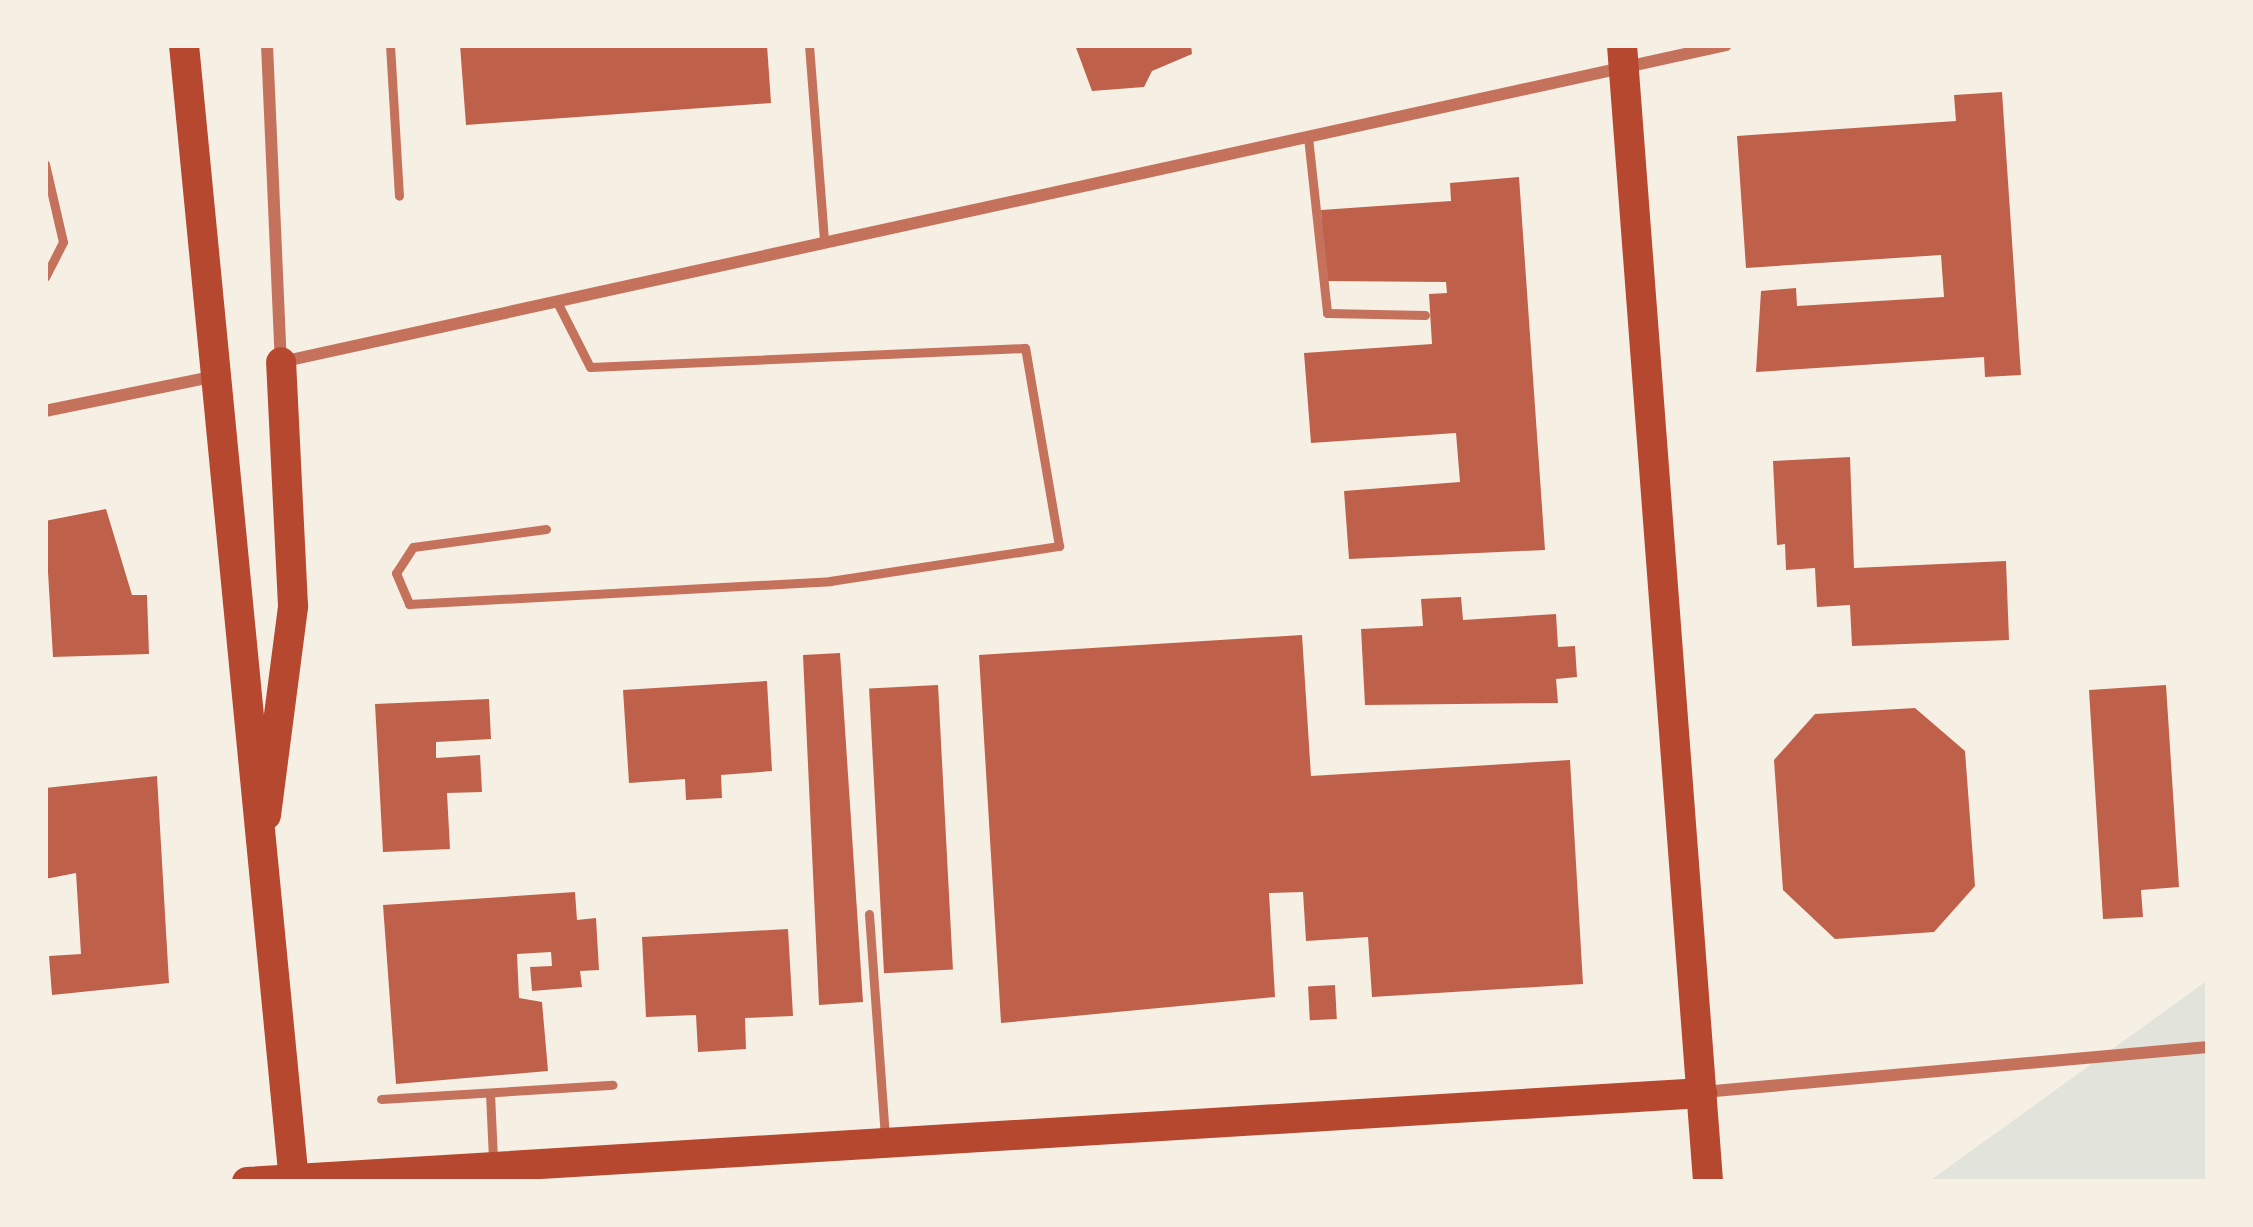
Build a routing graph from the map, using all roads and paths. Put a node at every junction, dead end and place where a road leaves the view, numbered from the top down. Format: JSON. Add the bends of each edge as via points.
{"nodes":[{"id":1,"x":184,"y":45,"type":"edge"},
{"id":2,"x":267,"y":45,"type":"edge"},
{"id":3,"x":390,"y":45,"type":"edge"},
{"id":4,"x":809,"y":45,"type":"edge"},
{"id":5,"x":1726,"y":45,"type":"edge"},
{"id":6,"x":1623,"y":56,"type":"edge"},
{"id":7,"x":1308,"y":137,"type":"junction"},
{"id":8,"x":45,"y":164,"type":"edge"},
{"id":9,"x":399,"y":196,"type":"dead end"},
{"id":10,"x":824,"y":242,"type":"junction"},
{"id":11,"x":45,"y":277,"type":"edge"},
{"id":12,"x":557,"y":302,"type":"junction"},
{"id":13,"x":1425,"y":315,"type":"dead end"},
{"id":14,"x":281,"y":362,"type":"junction"},
{"id":15,"x":212,"y":377,"type":"junction"},
{"id":16,"x":45,"y":411,"type":"edge"},
{"id":17,"x":546,"y":529,"type":"dead end"},
{"id":18,"x":260,"y":850,"type":"junction"},
{"id":19,"x":869,"y":914,"type":"dead end"},
{"id":20,"x":2208,"y":1047,"type":"edge"},
{"id":21,"x":613,"y":1085,"type":"dead end"},
{"id":22,"x":490,"y":1093,"type":"junction"},
{"id":23,"x":1702,"y":1093,"type":"junction"},
{"id":24,"x":381,"y":1099,"type":"dead end"},
{"id":25,"x":885,"y":1142,"type":"junction"},
{"id":26,"x":493,"y":1165,"type":"junction"},
{"id":27,"x":294,"y":1179,"type":"edge"},
{"id":28,"x":247,"y":1182,"type":"edge"},
{"id":29,"x":1708,"y":1182,"type":"edge"}],
"edges":[{"from":1,"to":15,"type":"main road"},
{"from":2,"to":14,"type":"street"},
{"from":3,"to":9,"type":"lane"},
{"from":4,"to":10,"type":"lane"},
{"from":5,"to":6,"type":"street"},
{"from":6,"to":7,"type":"street"},
{"from":6,"to":23,"type":"main road"},
{"from":7,"to":10,"type":"street"},
{"from":7,"to":13,"type":"lane","via":[[1328,313]]},
{"from":8,"to":11,"type":"lane","via":[[63,254]]},
{"from":10,"to":12,"type":"street"},
{"from":12,"to":14,"type":"street"},
{"from":12,"to":17,"type":"lane","via":[[590,367],[1025,348],[1059,546],[830,581],[409,604],[397,573],[413,547]]},
{"from":14,"to":18,"type":"main road","via":[[293,606]]},
{"from":15,"to":16,"type":"street"},
{"from":15,"to":18,"type":"main road"},
{"from":18,"to":27,"type":"main road"},
{"from":19,"to":25,"type":"lane"},
{"from":20,"to":23,"type":"street"},
{"from":21,"to":22,"type":"lane"},
{"from":22,"to":24,"type":"lane"},
{"from":22,"to":26,"type":"lane"},
{"from":23,"to":25,"type":"main road"},
{"from":23,"to":29,"type":"main road"},
{"from":25,"to":26,"type":"main road"},
{"from":26,"to":27,"type":"main road"},
{"from":27,"to":28,"type":"main road"}]}
